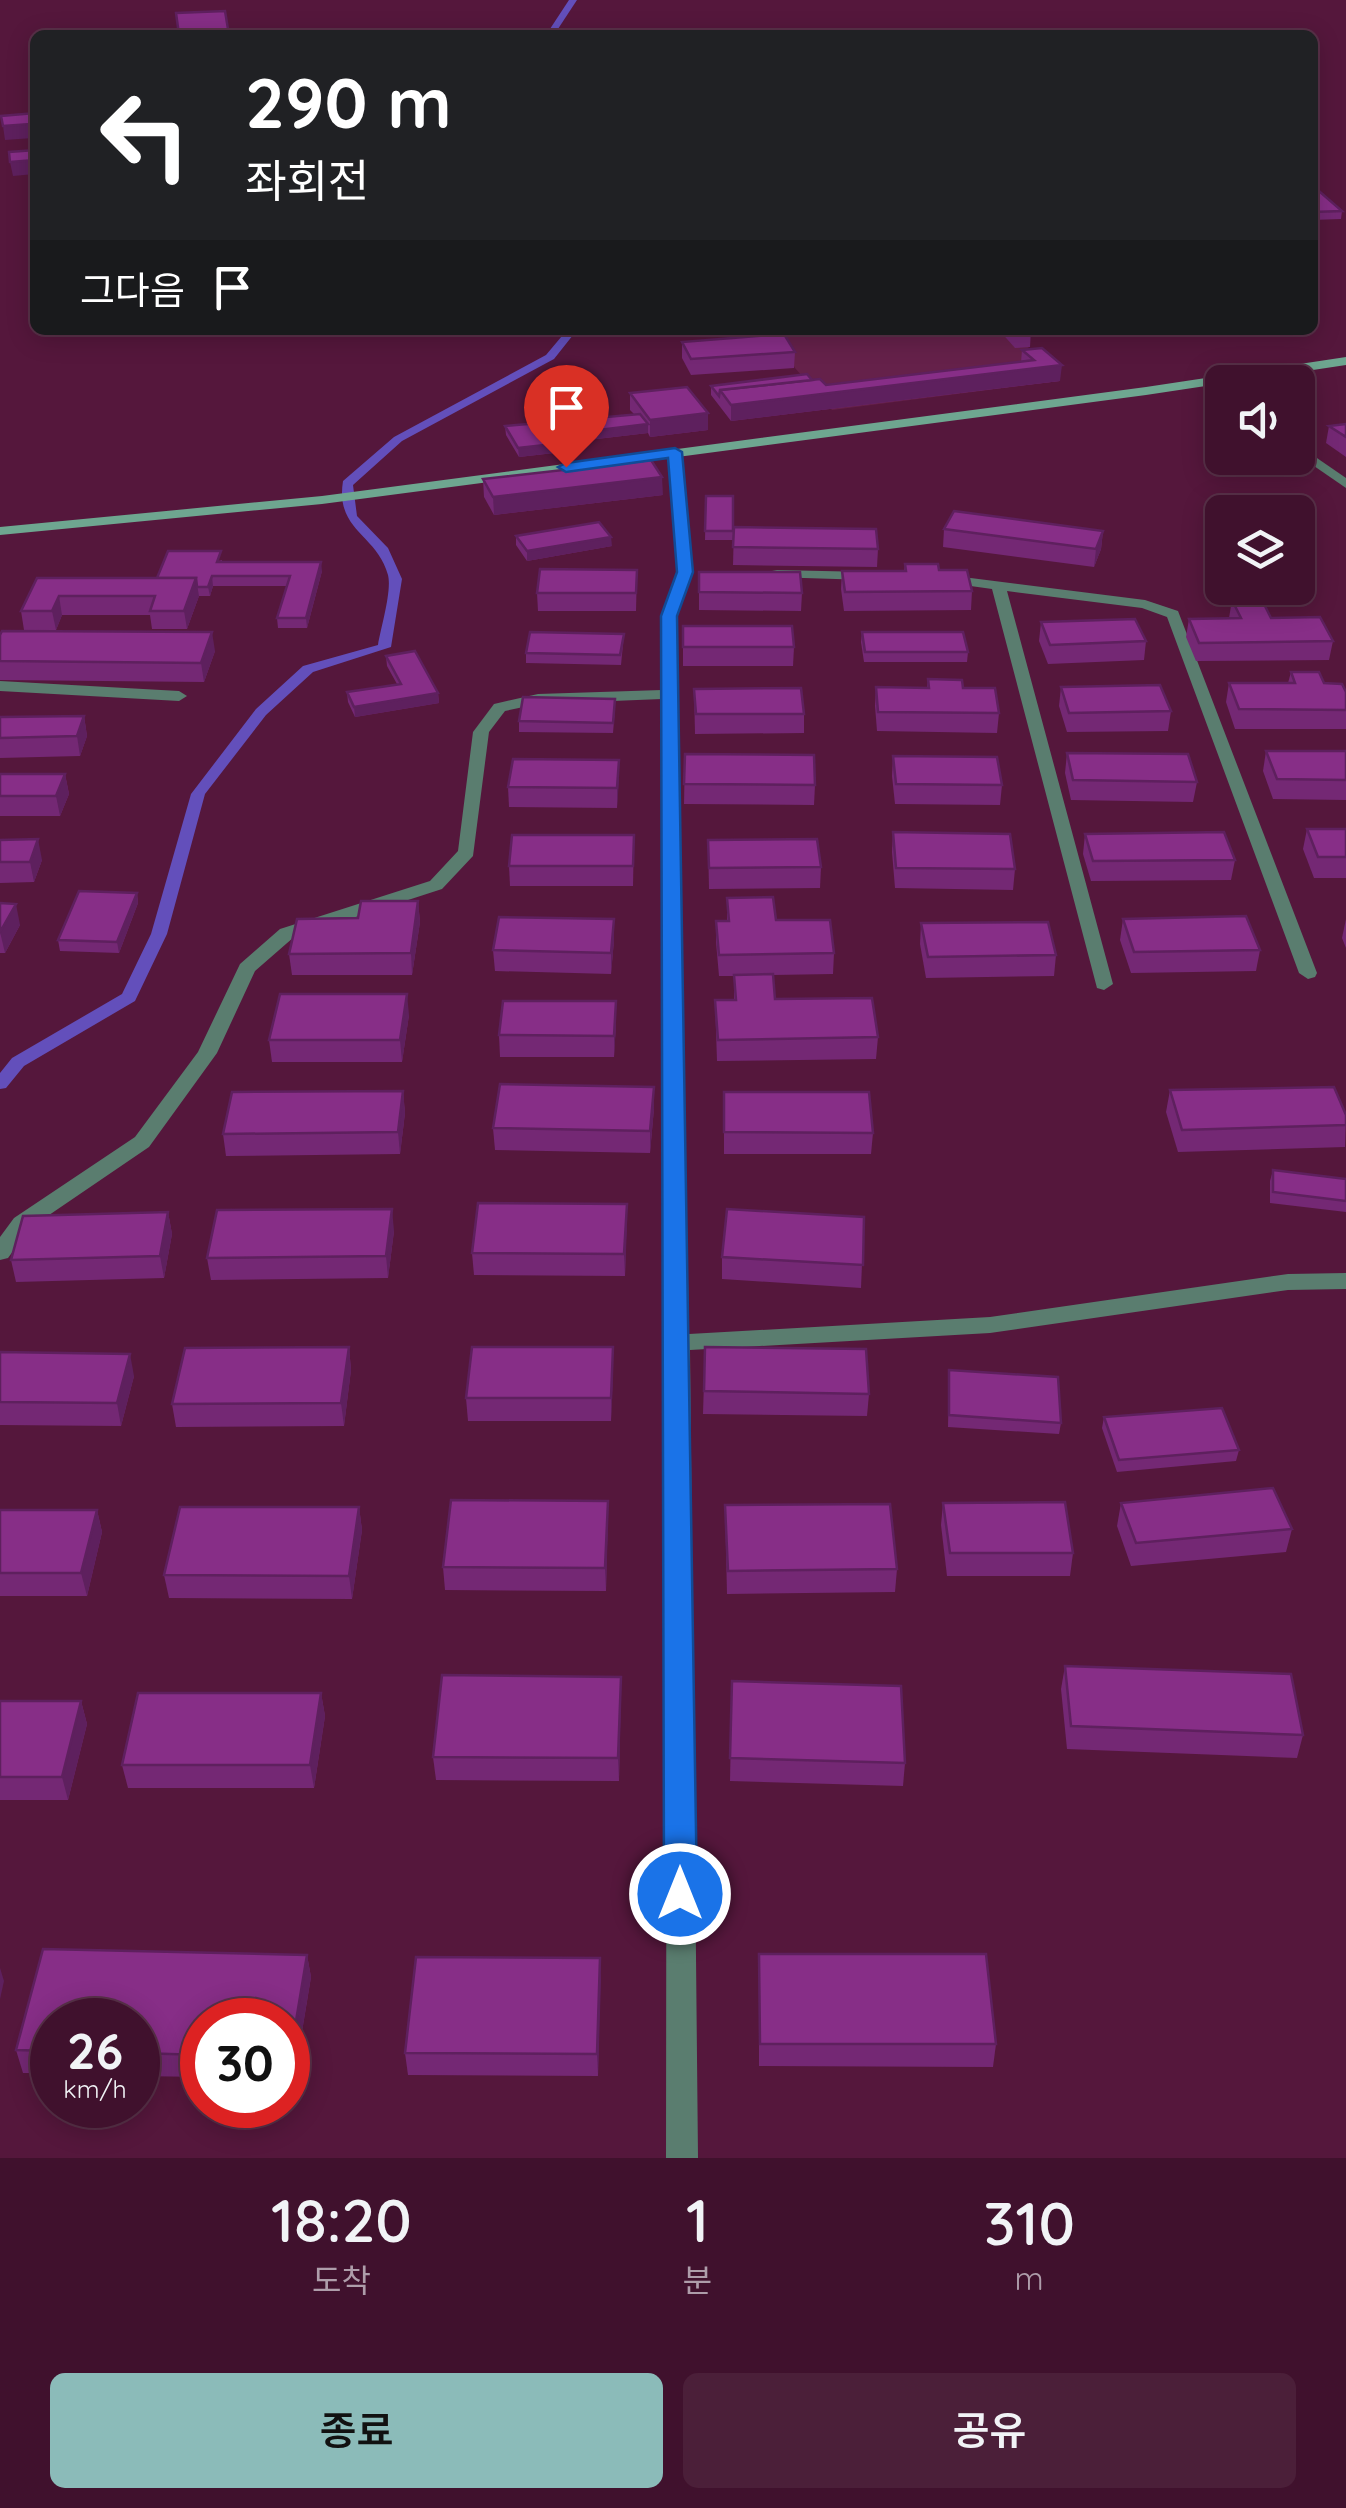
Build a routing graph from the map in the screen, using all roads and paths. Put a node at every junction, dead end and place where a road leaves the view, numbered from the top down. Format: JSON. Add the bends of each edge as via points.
{"nodes":[{"id":1,"x":1346,"y":361,"type":"edge"},
{"id":2,"x":1315,"y":366,"type":"edge"},
{"id":3,"x":1205,"y":382,"type":"edge"},
{"id":4,"x":675,"y":452,"type":"junction"},
{"id":5,"x":1315,"y":461,"type":"edge"},
{"id":6,"x":1346,"y":484,"type":"edge"},
{"id":7,"x":0,"y":531,"type":"edge"},
{"id":8,"x":764,"y":574,"type":"edge"},
{"id":9,"x":882,"y":577,"type":"edge"},
{"id":10,"x":922,"y":578,"type":"edge"},
{"id":11,"x":998,"y":585,"type":"junction"},
{"id":12,"x":0,"y":686,"type":"edge"},
{"id":13,"x":670,"y":694,"type":"junction"},
{"id":14,"x":179,"y":696,"type":"dead end"},
{"id":15,"x":1308,"y":973,"type":"dead end"},
{"id":16,"x":1104,"y":984,"type":"dead end"},
{"id":17,"x":0,"y":1253,"type":"edge"},
{"id":18,"x":1346,"y":1281,"type":"edge"},
{"id":19,"x":678,"y":1343,"type":"junction"},
{"id":20,"x":682,"y":2158,"type":"edge"}],
"edges":[{"from":1,"to":2,"type":"street"},
{"from":3,"to":4,"type":"street"},
{"from":4,"to":7,"type":"street","via":[[322,500]]},
{"from":4,"to":13,"type":"street","via":[[695,572],[669,616]]},
{"from":5,"to":6,"type":"street"},
{"from":8,"to":9,"type":"street"},
{"from":10,"to":11,"type":"street"},
{"from":11,"to":15,"type":"street","via":[[1145,604],[1174,614]]},
{"from":11,"to":16,"type":"street"},
{"from":12,"to":14,"type":"street"},
{"from":13,"to":17,"type":"street","via":[[538,699],[500,707],[482,732],[467,852],[436,886],[287,933],[247,968],[207,1053],[142,1142],[22,1223]]},
{"from":13,"to":19,"type":"street"},
{"from":18,"to":19,"type":"street","via":[[1288,1282],[990,1325]]},
{"from":19,"to":20,"type":"street"}]}
